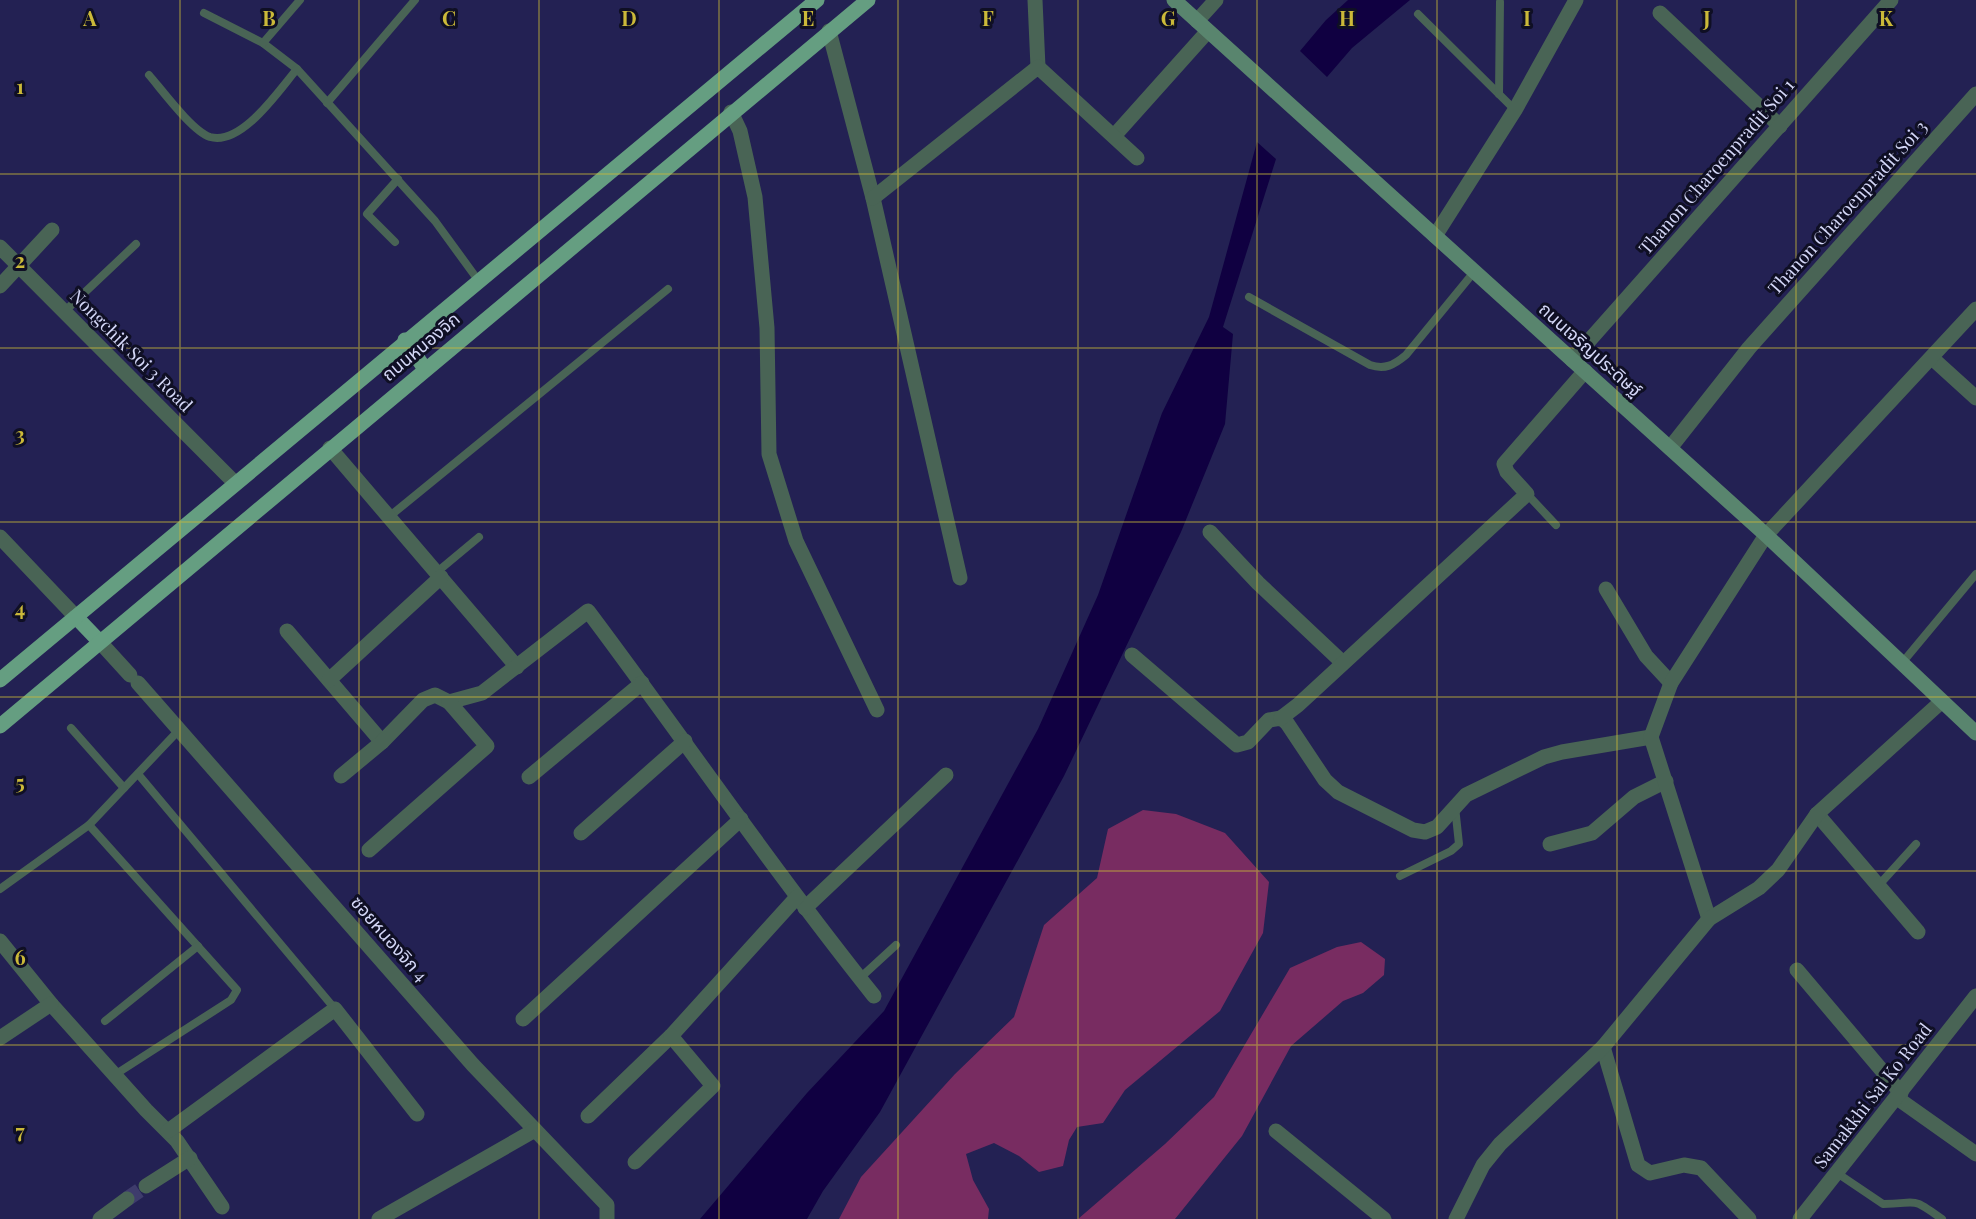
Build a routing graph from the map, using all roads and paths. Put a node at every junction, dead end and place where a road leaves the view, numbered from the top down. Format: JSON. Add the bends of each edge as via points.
{"nodes":[{"id":1,"x":300,"y":0,"type":"edge"},
{"id":2,"x":415,"y":0,"type":"edge"},
{"id":3,"x":817,"y":0,"type":"edge"},
{"id":4,"x":868,"y":0,"type":"edge"},
{"id":5,"x":1035,"y":0,"type":"edge"},
{"id":6,"x":1174,"y":0,"type":"edge"},
{"id":7,"x":1216,"y":0,"type":"edge"},
{"id":8,"x":1576,"y":0,"type":"edge"},
{"id":9,"x":1891,"y":0,"type":"edge"},
{"id":10,"x":1500,"y":2,"type":"dead end"},
{"id":11,"x":204,"y":13,"type":"dead end"},
{"id":12,"x":1660,"y":13,"type":"dead end"},
{"id":13,"x":1418,"y":14,"type":"dead end"},
{"id":14,"x":1197,"y":21,"type":"junction"},
{"id":15,"x":829,"y":31,"type":"junction"},
{"id":16,"x":1208,"y":31,"type":"junction"},
{"id":17,"x":263,"y":43,"type":"junction"},
{"id":18,"x":1038,"y":67,"type":"junction"},
{"id":19,"x":297,"y":69,"type":"junction"},
{"id":20,"x":149,"y":75,"type":"dead end"},
{"id":21,"x":1498,"y":94,"type":"junction"},
{"id":22,"x":1976,"y":94,"type":"edge"},
{"id":23,"x":327,"y":103,"type":"junction"},
{"id":24,"x":1515,"y":110,"type":"junction"},
{"id":25,"x":731,"y":112,"type":"junction"},
{"id":26,"x":1780,"y":126,"type":"junction"},
{"id":27,"x":1114,"y":136,"type":"junction"},
{"id":28,"x":1137,"y":158,"type":"dead end"},
{"id":29,"x":398,"y":179,"type":"junction"},
{"id":30,"x":873,"y":198,"type":"junction"},
{"id":31,"x":52,"y":230,"type":"dead end"},
{"id":32,"x":1435,"y":236,"type":"junction"},
{"id":33,"x":395,"y":242,"type":"dead end"},
{"id":34,"x":136,"y":244,"type":"dead end"},
{"id":35,"x":0,"y":247,"type":"edge"},
{"id":36,"x":19,"y":267,"type":"junction"},
{"id":37,"x":1474,"y":272,"type":"junction"},
{"id":38,"x":478,"y":280,"type":"junction"},
{"id":39,"x":0,"y":285,"type":"edge"},
{"id":40,"x":668,"y":289,"type":"dead end"},
{"id":41,"x":1250,"y":297,"type":"dead end"},
{"id":42,"x":1976,"y":309,"type":"edge"},
{"id":43,"x":64,"y":312,"type":"junction"},
{"id":44,"x":405,"y":340,"type":"junction"},
{"id":45,"x":1932,"y":358,"type":"junction"},
{"id":46,"x":1572,"y":360,"type":"junction"},
{"id":47,"x":425,"y":369,"type":"junction"},
{"id":48,"x":1585,"y":371,"type":"junction"},
{"id":49,"x":1976,"y":398,"type":"edge"},
{"id":50,"x":330,"y":448,"type":"junction"},
{"id":51,"x":1670,"y":448,"type":"junction"},
{"id":52,"x":235,"y":483,"type":"junction"},
{"id":53,"x":1527,"y":494,"type":"junction"},
{"id":54,"x":390,"y":516,"type":"junction"},
{"id":55,"x":1556,"y":525,"type":"dead end"},
{"id":56,"x":1210,"y":532,"type":"dead end"},
{"id":57,"x":1766,"y":535,"type":"junction"},
{"id":58,"x":0,"y":537,"type":"edge"},
{"id":59,"x":479,"y":537,"type":"dead end"},
{"id":60,"x":439,"y":574,"type":"junction"},
{"id":61,"x":1976,"y":574,"type":"edge"},
{"id":62,"x":960,"y":578,"type":"dead end"},
{"id":63,"x":1606,"y":589,"type":"dead end"},
{"id":64,"x":76,"y":617,"type":"junction"},
{"id":65,"x":287,"y":631,"type":"dead end"},
{"id":66,"x":99,"y":641,"type":"junction"},
{"id":67,"x":1132,"y":655,"type":"dead end"},
{"id":68,"x":1342,"y":662,"type":"junction"},
{"id":69,"x":1902,"y":663,"type":"junction"},
{"id":70,"x":517,"y":666,"type":"junction"},
{"id":71,"x":0,"y":680,"type":"edge"},
{"id":72,"x":328,"y":680,"type":"junction"},
{"id":73,"x":642,"y":683,"type":"junction"},
{"id":74,"x":1671,"y":683,"type":"junction"},
{"id":75,"x":450,"y":702,"type":"junction"},
{"id":76,"x":1941,"y":702,"type":"junction"},
{"id":77,"x":877,"y":710,"type":"dead end"},
{"id":78,"x":1281,"y":718,"type":"junction"},
{"id":79,"x":0,"y":726,"type":"edge"},
{"id":80,"x":71,"y":728,"type":"dead end"},
{"id":81,"x":179,"y":730,"type":"junction"},
{"id":82,"x":1976,"y":733,"type":"edge"},
{"id":83,"x":1651,"y":737,"type":"junction"},
{"id":84,"x":382,"y":741,"type":"junction"},
{"id":85,"x":685,"y":741,"type":"junction"},
{"id":86,"x":138,"y":774,"type":"junction"},
{"id":87,"x":946,"y":775,"type":"dead end"},
{"id":88,"x":341,"y":776,"type":"dead end"},
{"id":89,"x":530,"y":777,"type":"dead end"},
{"id":90,"x":1665,"y":781,"type":"junction"},
{"id":91,"x":124,"y":788,"type":"junction"},
{"id":92,"x":1455,"y":807,"type":"junction"},
{"id":93,"x":1817,"y":814,"type":"junction"},
{"id":94,"x":741,"y":819,"type":"junction"},
{"id":95,"x":89,"y":825,"type":"junction"},
{"id":96,"x":581,"y":833,"type":"dead end"},
{"id":97,"x":1550,"y":844,"type":"dead end"},
{"id":98,"x":1916,"y":844,"type":"dead end"},
{"id":99,"x":369,"y":850,"type":"dead end"},
{"id":100,"x":1400,"y":876,"type":"dead end"},
{"id":101,"x":1878,"y":886,"type":"junction"},
{"id":102,"x":0,"y":890,"type":"edge"},
{"id":103,"x":801,"y":902,"type":"junction"},
{"id":104,"x":1708,"y":919,"type":"junction"},
{"id":105,"x":1918,"y":932,"type":"dead end"},
{"id":106,"x":0,"y":941,"type":"edge"},
{"id":107,"x":896,"y":945,"type":"dead end"},
{"id":108,"x":198,"y":946,"type":"junction"},
{"id":109,"x":1797,"y":970,"type":"dead end"},
{"id":110,"x":860,"y":978,"type":"junction"},
{"id":111,"x":874,"y":996,"type":"dead end"},
{"id":112,"x":1976,"y":996,"type":"edge"},
{"id":113,"x":51,"y":1004,"type":"junction"},
{"id":114,"x":335,"y":1009,"type":"junction"},
{"id":115,"x":523,"y":1019,"type":"dead end"},
{"id":116,"x":105,"y":1021,"type":"dead end"},
{"id":117,"x":671,"y":1036,"type":"junction"},
{"id":118,"x":0,"y":1038,"type":"edge"},
{"id":119,"x":1603,"y":1047,"type":"junction"},
{"id":120,"x":116,"y":1074,"type":"junction"},
{"id":121,"x":1899,"y":1095,"type":"junction"},
{"id":122,"x":417,"y":1114,"type":"dead end"},
{"id":123,"x":588,"y":1116,"type":"dead end"},
{"id":124,"x":535,"y":1130,"type":"junction"},
{"id":125,"x":168,"y":1131,"type":"junction"},
{"id":126,"x":1276,"y":1131,"type":"dead end"},
{"id":127,"x":1976,"y":1154,"type":"edge"},
{"id":128,"x":190,"y":1158,"type":"junction"},
{"id":129,"x":635,"y":1162,"type":"dead end"},
{"id":130,"x":1837,"y":1173,"type":"junction"},
{"id":131,"x":146,"y":1186,"type":"tunnel mouth"},
{"id":132,"x":127,"y":1199,"type":"tunnel mouth"},
{"id":133,"x":222,"y":1207,"type":"dead end"},
{"id":134,"x":100,"y":1219,"type":"edge"},
{"id":135,"x":379,"y":1219,"type":"edge"},
{"id":136,"x":607,"y":1219,"type":"edge"},
{"id":137,"x":1384,"y":1219,"type":"edge"},
{"id":138,"x":1456,"y":1219,"type":"edge"},
{"id":139,"x":1749,"y":1219,"type":"edge"},
{"id":140,"x":1800,"y":1219,"type":"edge"},
{"id":141,"x":1942,"y":1219,"type":"edge"}],
"edges":[{"from":1,"to":17,"type":"lane"},
{"from":2,"to":23,"type":"lane"},
{"from":3,"to":38,"type":"main road","name":"ถนนหนองจิก"},
{"from":4,"to":15,"type":"main road","name":"ถนนหนองจิก"},
{"from":5,"to":18,"type":"street"},
{"from":6,"to":14,"type":"main road","name":"ถนนเจริญประดิษฐ์"},
{"from":7,"to":14,"type":"street"},
{"from":8,"to":24,"type":"street"},
{"from":9,"to":26,"type":"street","name":"Thanon Charoenpradit Soi 1"},
{"from":10,"to":21,"type":"lane"},
{"from":11,"to":17,"type":"lane"},
{"from":12,"to":26,"type":"street"},
{"from":13,"to":21,"type":"lane"},
{"from":14,"to":16,"type":"main road","name":"ถนนเจริญประดิษฐ์"},
{"from":15,"to":25,"type":"main road","name":"ถนนหนองจิก"},
{"from":15,"to":30,"type":"street"},
{"from":16,"to":27,"type":"street"},
{"from":16,"to":32,"type":"main road","name":"ถนนเจริญประดิษฐ์"},
{"from":17,"to":19,"type":"lane"},
{"from":18,"to":27,"type":"street"},
{"from":18,"to":30,"type":"street"},
{"from":19,"to":20,"type":"lane","via":[[252,121],[224,138],[209,136],[196,128]]},
{"from":19,"to":23,"type":"lane"},
{"from":21,"to":24,"type":"lane"},
{"from":22,"to":51,"type":"street","name":"Thanon Charoenpradit Soi 3","via":[[1749,348]]},
{"from":23,"to":29,"type":"lane"},
{"from":24,"to":32,"type":"street"},
{"from":25,"to":47,"type":"main road","name":"ถนนหนองจิก"},
{"from":25,"to":77,"type":"street","via":[[740,131],[755,197],[767,328],[769,454],[796,541]]},
{"from":26,"to":46,"type":"street","name":"Thanon Charoenpradit Soi 1"},
{"from":27,"to":28,"type":"street"},
{"from":29,"to":33,"type":"lane","via":[[367,214]]},
{"from":29,"to":38,"type":"lane"},
{"from":30,"to":62,"type":"street"},
{"from":31,"to":36,"type":"street"},
{"from":32,"to":37,"type":"main road","name":"ถนนเจริญประดิษฐ์"},
{"from":34,"to":43,"type":"lane"},
{"from":35,"to":36,"type":"street","name":"Nongchik Soi 3 Road"},
{"from":36,"to":39,"type":"street"},
{"from":36,"to":43,"type":"street","name":"Nongchik Soi 3 Road"},
{"from":37,"to":41,"type":"lane","via":[[1406,355],[1381,368]]},
{"from":37,"to":46,"type":"main road","name":"ถนนเจริญประดิษฐ์"},
{"from":38,"to":44,"type":"main road","name":"ถนนหนองจิก"},
{"from":40,"to":54,"type":"lane"},
{"from":42,"to":45,"type":"street"},
{"from":43,"to":52,"type":"street","name":"Nongchik Soi 3 Road"},
{"from":44,"to":47,"type":"main road"},
{"from":44,"to":52,"type":"main road","name":"ถนนหนองจิก"},
{"from":45,"to":49,"type":"street"},
{"from":45,"to":57,"type":"street"},
{"from":46,"to":48,"type":"main road","name":"ถนนเจริญประดิษฐ์"},
{"from":47,"to":50,"type":"main road","name":"ถนนหนองจิก"},
{"from":48,"to":51,"type":"main road","name":"ถนนเจริญประดิษฐ์"},
{"from":48,"to":53,"type":"street","via":[[1504,464]]},
{"from":50,"to":54,"type":"street"},
{"from":50,"to":66,"type":"main road","name":"ถนนหนองจิก"},
{"from":51,"to":57,"type":"main road","name":"ถนนเจริญประดิษฐ์"},
{"from":52,"to":64,"type":"main road","name":"ถนนหนองจิก"},
{"from":53,"to":55,"type":"lane"},
{"from":53,"to":68,"type":"street"},
{"from":54,"to":60,"type":"street"},
{"from":56,"to":68,"type":"street"},
{"from":57,"to":69,"type":"main road","name":"ถนนเจริญประดิษฐ์"},
{"from":57,"to":74,"type":"street"},
{"from":58,"to":64,"type":"street"},
{"from":59,"to":60,"type":"lane"},
{"from":60,"to":70,"type":"street"},
{"from":60,"to":72,"type":"street"},
{"from":61,"to":69,"type":"lane"},
{"from":63,"to":74,"type":"street","via":[[1646,656]]},
{"from":64,"to":66,"type":"main road"},
{"from":64,"to":71,"type":"main road","name":"ถนนหนองจิก"},
{"from":65,"to":72,"type":"street"},
{"from":66,"to":79,"type":"main road","name":"ถนนหนองจิก"},
{"from":66,"to":81,"type":"street","name":"ซอยหนองจิก 4"},
{"from":67,"to":78,"type":"street","via":[[1237,745],[1248,742],[1269,720]]},
{"from":68,"to":78,"type":"street"},
{"from":69,"to":76,"type":"main road","name":"ถนนเจริญประดิษฐ์"},
{"from":70,"to":73,"type":"street","via":[[588,611]]},
{"from":70,"to":75,"type":"street","via":[[482,693]]},
{"from":72,"to":84,"type":"street"},
{"from":73,"to":85,"type":"street"},
{"from":73,"to":89,"type":"street"},
{"from":74,"to":83,"type":"street"},
{"from":75,"to":84,"type":"street","via":[[435,695],[423,700]]},
{"from":75,"to":99,"type":"street","via":[[487,746]]},
{"from":76,"to":82,"type":"main road","name":"ถนนเจริญประดิษฐ์"},
{"from":76,"to":93,"type":"street"},
{"from":78,"to":92,"type":"street","via":[[1338,792],[1413,831],[1437,827]]},
{"from":80,"to":91,"type":"lane"},
{"from":81,"to":86,"type":"lane"},
{"from":81,"to":124,"type":"street","name":"ซอยหนองจิก 4","via":[[473,1065]]},
{"from":83,"to":90,"type":"street"},
{"from":83,"to":92,"type":"street","via":[[1544,758],[1466,795]]},
{"from":84,"to":88,"type":"street"},
{"from":85,"to":94,"type":"street"},
{"from":85,"to":96,"type":"street"},
{"from":86,"to":91,"type":"lane"},
{"from":86,"to":114,"type":"lane"},
{"from":87,"to":103,"type":"street"},
{"from":90,"to":97,"type":"street","via":[[1634,797],[1592,833]]},
{"from":90,"to":104,"type":"street"},
{"from":91,"to":95,"type":"lane"},
{"from":92,"to":100,"type":"lane","via":[[1459,844]]},
{"from":93,"to":101,"type":"street"},
{"from":93,"to":104,"type":"street","via":[[1778,870],[1759,888]]},
{"from":94,"to":103,"type":"street"},
{"from":94,"to":115,"type":"street"},
{"from":95,"to":102,"type":"lane"},
{"from":95,"to":108,"type":"lane"},
{"from":98,"to":101,"type":"lane"},
{"from":101,"to":105,"type":"street"},
{"from":103,"to":110,"type":"street"},
{"from":103,"to":117,"type":"street"},
{"from":104,"to":119,"type":"street"},
{"from":106,"to":113,"type":"street"},
{"from":107,"to":110,"type":"lane"},
{"from":108,"to":116,"type":"lane"},
{"from":108,"to":120,"type":"lane","via":[[237,990],[231,1000]]},
{"from":109,"to":121,"type":"street"},
{"from":110,"to":111,"type":"street"},
{"from":112,"to":121,"type":"street","name":"Samakkhi Sai Ko Road"},
{"from":113,"to":118,"type":"street"},
{"from":113,"to":120,"type":"street"},
{"from":114,"to":122,"type":"street"},
{"from":114,"to":125,"type":"street"},
{"from":117,"to":123,"type":"street"},
{"from":117,"to":129,"type":"street","via":[[713,1086]]},
{"from":119,"to":138,"type":"street","via":[[1500,1144],[1483,1165]]},
{"from":119,"to":139,"type":"street","via":[[1638,1165],[1650,1173],[1684,1165],[1701,1168]]},
{"from":120,"to":125,"type":"street"},
{"from":121,"to":127,"type":"street"},
{"from":121,"to":130,"type":"street","name":"Samakkhi Sai Ko Road"},
{"from":124,"to":135,"type":"street"},
{"from":124,"to":136,"type":"street","name":"ซอยหนองจิก 4","via":[[607,1205]]},
{"from":125,"to":128,"type":"street"},
{"from":126,"to":137,"type":"street"},
{"from":128,"to":131,"type":"street"},
{"from":128,"to":133,"type":"street"},
{"from":130,"to":140,"type":"street","name":"Samakkhi Sai Ko Road"},
{"from":130,"to":141,"type":"lane","via":[[1883,1204],[1918,1202]]},
{"from":132,"to":134,"type":"street"}]}
